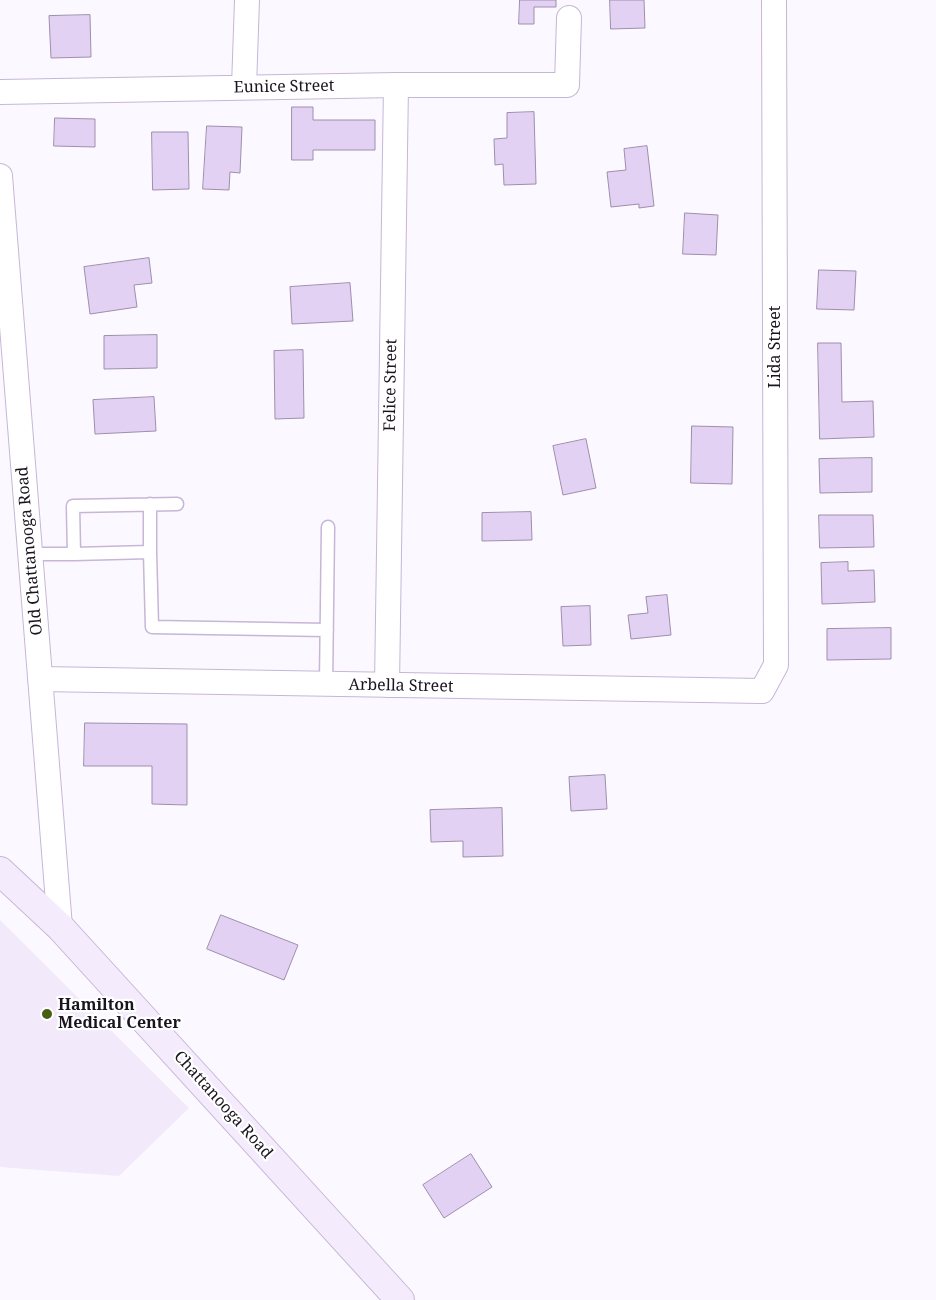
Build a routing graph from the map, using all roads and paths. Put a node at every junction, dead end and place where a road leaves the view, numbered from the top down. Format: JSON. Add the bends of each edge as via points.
{"nodes":[{"id":1,"x":247,"y":0,"type":"edge"},
{"id":2,"x":774,"y":0,"type":"edge"},
{"id":3,"x":569,"y":18,"type":"dead end"},
{"id":4,"x":396,"y":84,"type":"junction"},
{"id":5,"x":244,"y":87,"type":"junction"},
{"id":6,"x":0,"y":92,"type":"edge"},
{"id":7,"x":0,"y":176,"type":"edge"},
{"id":8,"x":150,"y":504,"type":"junction"},
{"id":9,"x":178,"y":504,"type":"dead end"},
{"id":10,"x":328,"y":527,"type":"dead end"},
{"id":11,"x":150,"y":552,"type":"junction"},
{"id":12,"x":30,"y":554,"type":"junction"},
{"id":13,"x":74,"y":554,"type":"junction"},
{"id":14,"x":327,"y":630,"type":"junction"},
{"id":15,"x":40,"y":679,"type":"junction"},
{"id":16,"x":326,"y":684,"type":"junction"},
{"id":17,"x":387,"y":685,"type":"junction"},
{"id":18,"x":762,"y":691,"type":"joint"},
{"id":19,"x":2,"y":876,"type":"edge"},
{"id":20,"x":60,"y":927,"type":"junction"},
{"id":21,"x":400,"y":1300,"type":"edge"}],
"edges":[{"from":1,"to":5,"type":"street"},
{"from":2,"to":18,"type":"street","name":"Lida Street","via":[[776,665]]},
{"from":3,"to":4,"type":"street","name":"Eunice Street","via":[[567,85]]},
{"from":4,"to":5,"type":"street","name":"Eunice Street"},
{"from":4,"to":17,"type":"street","name":"Felice Street"},
{"from":5,"to":6,"type":"street","name":"Eunice Street"},
{"from":7,"to":12,"type":"street","name":"Old Chattanooga Road"},
{"from":8,"to":9,"type":"lane"},
{"from":8,"to":11,"type":"lane"},
{"from":8,"to":13,"type":"lane","via":[[73,506]]},
{"from":10,"to":14,"type":"lane"},
{"from":11,"to":13,"type":"lane"},
{"from":11,"to":14,"type":"lane","via":[[152,627]]},
{"from":12,"to":13,"type":"lane"},
{"from":12,"to":15,"type":"street","name":"Old Chattanooga Road"},
{"from":14,"to":16,"type":"lane"},
{"from":15,"to":16,"type":"street","name":"Arbella Street"},
{"from":15,"to":20,"type":"street","name":"Old Chattanooga Road"},
{"from":16,"to":17,"type":"street","name":"Arbella Street"},
{"from":17,"to":18,"type":"street","name":"Arbella Street"},
{"from":19,"to":20,"type":"main road","name":"Chattanooga Road"},
{"from":20,"to":21,"type":"main road","name":"Chattanooga Road"}]}
